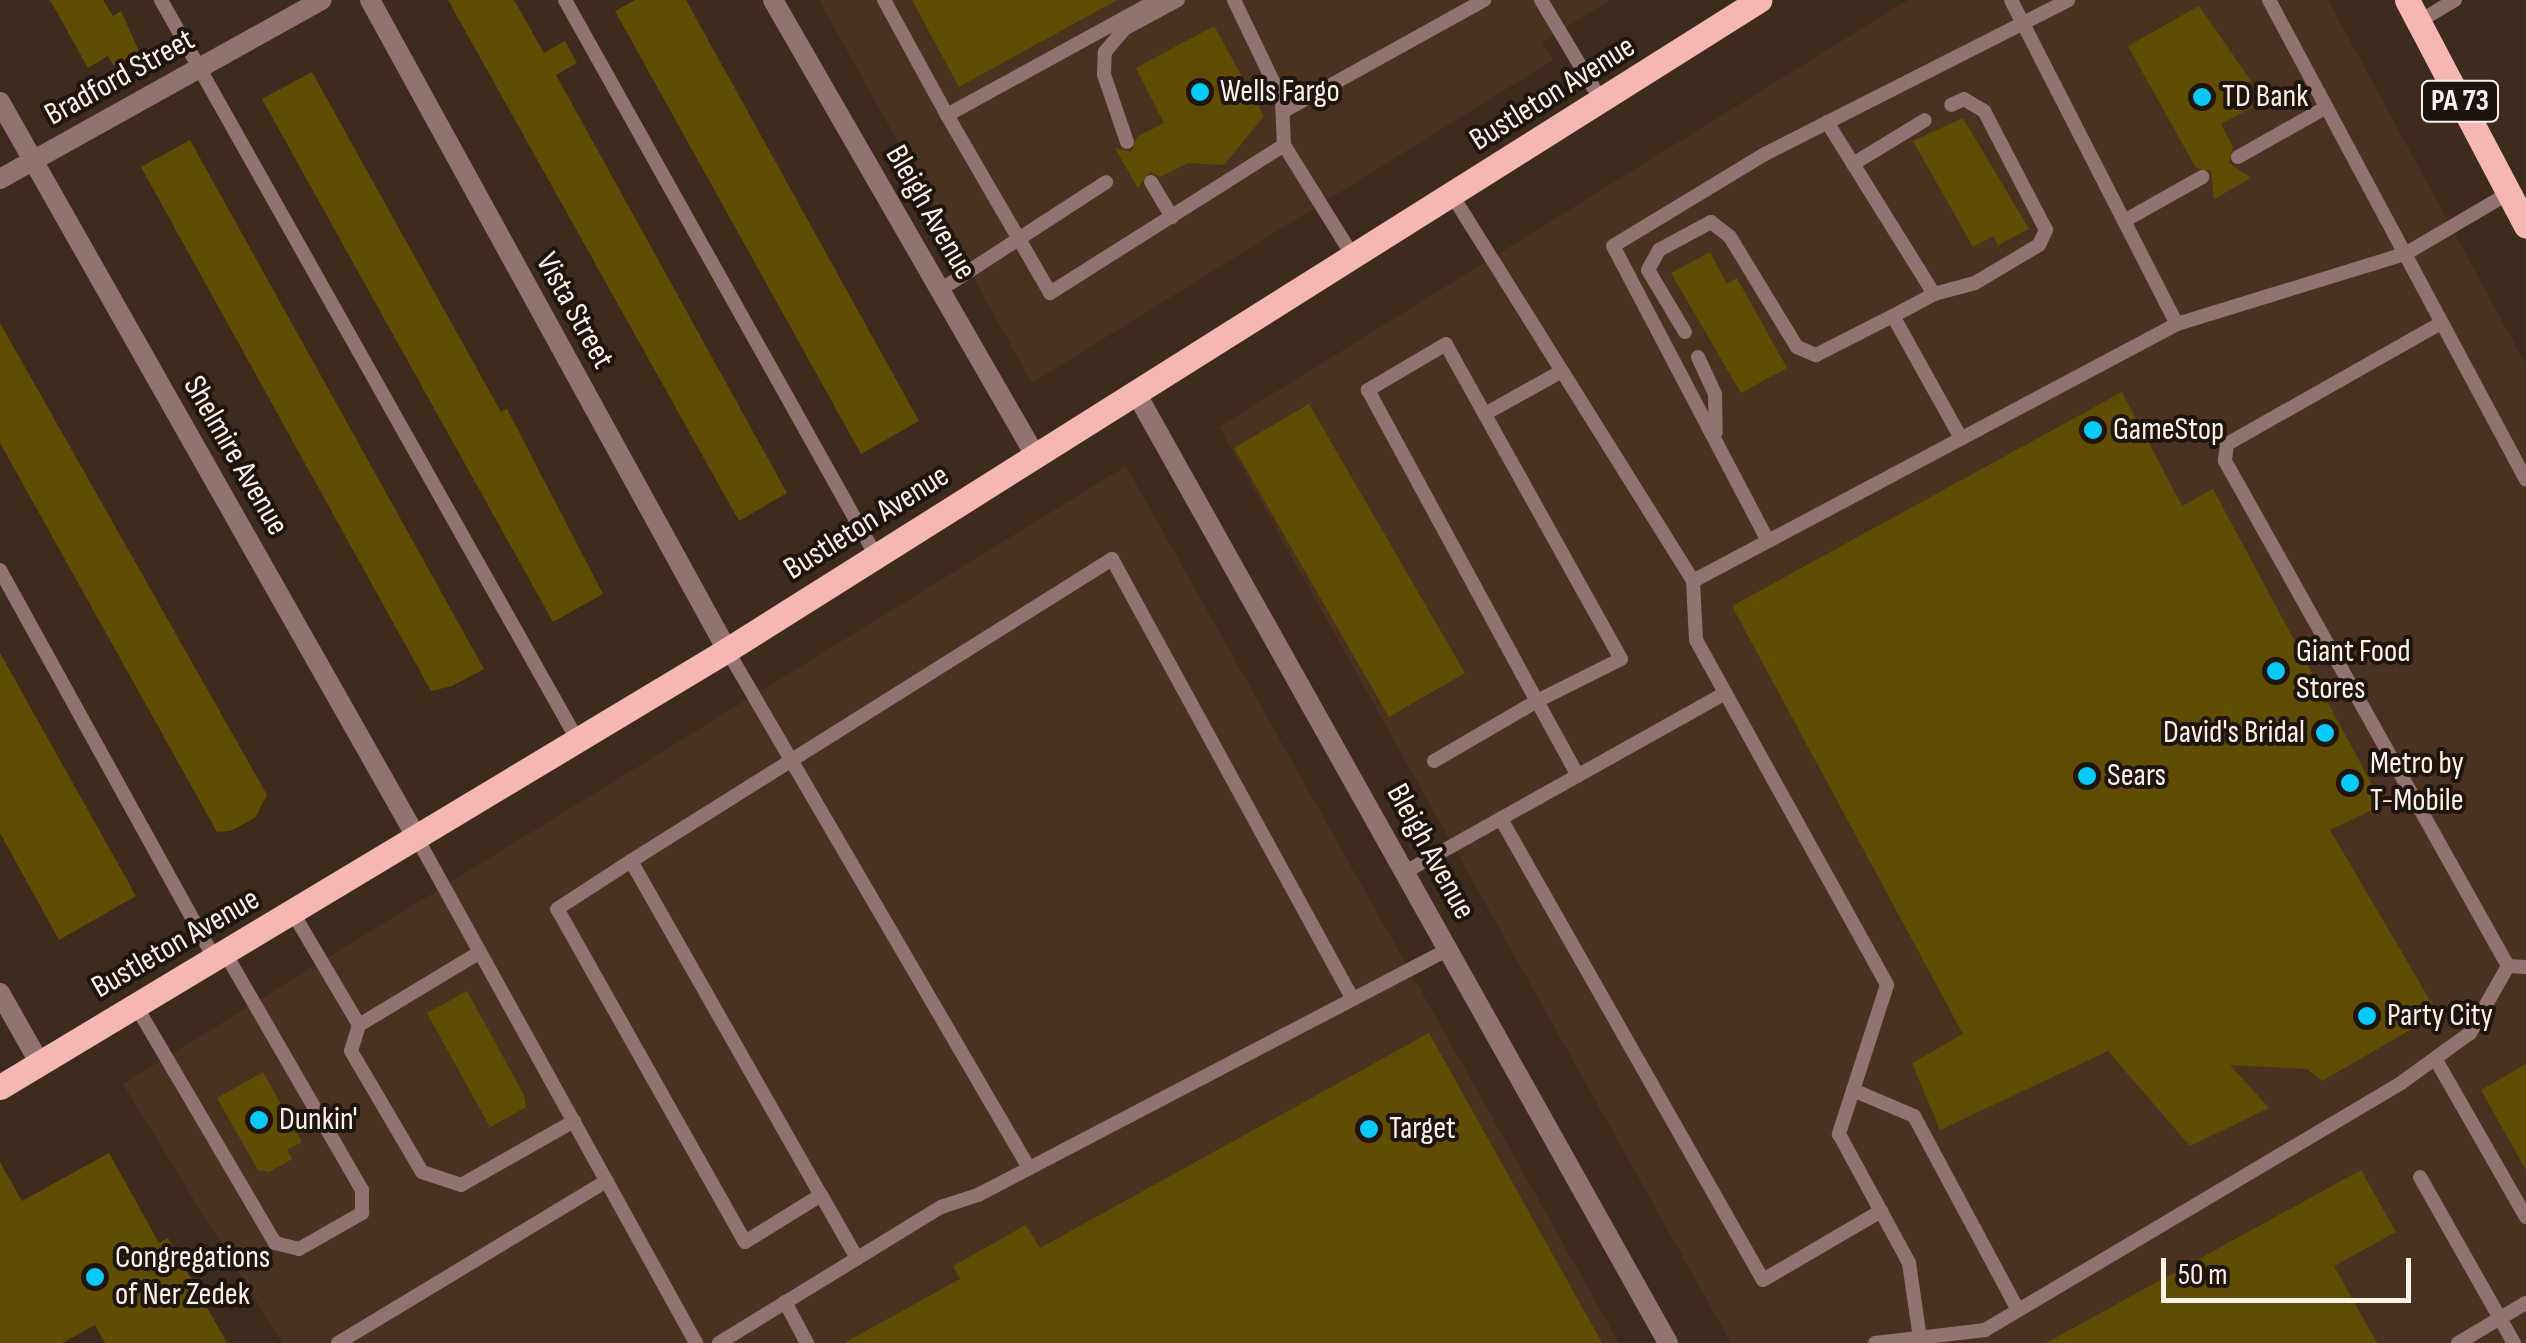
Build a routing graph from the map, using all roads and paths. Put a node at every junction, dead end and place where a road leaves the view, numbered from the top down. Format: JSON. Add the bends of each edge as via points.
{"nodes":[{"id":1,"x":161,"y":0,"type":"edge"},
{"id":2,"x":321,"y":0,"type":"edge"},
{"id":3,"x":370,"y":0,"type":"edge"},
{"id":4,"x":565,"y":0,"type":"edge"},
{"id":5,"x":773,"y":0,"type":"edge"},
{"id":6,"x":884,"y":0,"type":"edge"},
{"id":7,"x":1158,"y":0,"type":"edge"},
{"id":8,"x":1178,"y":0,"type":"edge"},
{"id":9,"x":1234,"y":0,"type":"edge"},
{"id":10,"x":1484,"y":0,"type":"edge"},
{"id":11,"x":1541,"y":0,"type":"edge"},
{"id":12,"x":1759,"y":0,"type":"edge"},
{"id":13,"x":2011,"y":0,"type":"edge"},
{"id":14,"x":2068,"y":0,"type":"edge"},
{"id":15,"x":2269,"y":0,"type":"edge"},
{"id":16,"x":2455,"y":0,"type":"edge"},
{"id":17,"x":2412,"y":11,"type":"edge"},
{"id":18,"x":2024,"y":25,"type":"junction"},
{"id":19,"x":199,"y":68,"type":"junction"},
{"id":20,"x":0,"y":102,"type":"edge"},
{"id":21,"x":1602,"y":102,"type":"junction"},
{"id":22,"x":1952,"y":105,"type":"dead end"},
{"id":23,"x":2325,"y":108,"type":"junction"},
{"id":24,"x":1284,"y":111,"type":"junction"},
{"id":25,"x":947,"y":115,"type":"junction"},
{"id":26,"x":1925,"y":120,"type":"dead end"},
{"id":27,"x":1827,"y":122,"type":"junction"},
{"id":28,"x":1127,"y":142,"type":"dead end"},
{"id":29,"x":1284,"y":144,"type":"junction"},
{"id":30,"x":2238,"y":156,"type":"dead end"},
{"id":31,"x":32,"y":161,"type":"junction"},
{"id":32,"x":1853,"y":164,"type":"junction"},
{"id":33,"x":2202,"y":177,"type":"dead end"},
{"id":34,"x":0,"y":179,"type":"edge"},
{"id":35,"x":1106,"y":182,"type":"dead end"},
{"id":36,"x":1150,"y":182,"type":"dead end"},
{"id":37,"x":2509,"y":194,"type":"junction"},
{"id":38,"x":1452,"y":195,"type":"junction"},
{"id":39,"x":1172,"y":216,"type":"junction"},
{"id":40,"x":2124,"y":221,"type":"junction"},
{"id":41,"x":2526,"y":226,"type":"edge"},
{"id":42,"x":1019,"y":239,"type":"junction"},
{"id":43,"x":2405,"y":254,"type":"junction"},
{"id":44,"x":1354,"y":258,"type":"junction"},
{"id":45,"x":940,"y":290,"type":"junction"},
{"id":46,"x":1934,"y":294,"type":"junction"},
{"id":47,"x":1893,"y":316,"type":"junction"},
{"id":48,"x":2441,"y":323,"type":"junction"},
{"id":49,"x":2176,"y":324,"type":"junction"},
{"id":50,"x":1685,"y":332,"type":"dead end"},
{"id":51,"x":1698,"y":358,"type":"dead end"},
{"id":52,"x":1562,"y":371,"type":"junction"},
{"id":53,"x":1136,"y":393,"type":"junction"},
{"id":54,"x":1485,"y":414,"type":"junction"},
{"id":55,"x":1961,"y":438,"type":"junction"},
{"id":56,"x":1717,"y":440,"type":"junction"},
{"id":57,"x":1035,"y":455,"type":"junction"},
{"id":58,"x":2526,"y":480,"type":"edge"},
{"id":59,"x":1768,"y":540,"type":"junction"},
{"id":60,"x":876,"y":556,"type":"junction"},
{"id":61,"x":0,"y":570,"type":"edge"},
{"id":62,"x":1693,"y":582,"type":"junction"},
{"id":63,"x":727,"y":650,"type":"junction"},
{"id":64,"x":1725,"y":693,"type":"junction"},
{"id":65,"x":1537,"y":701,"type":"junction"},
{"id":66,"x":578,"y":742,"type":"junction"},
{"id":67,"x":1434,"y":761,"type":"dead end"},
{"id":68,"x":794,"y":764,"type":"junction"},
{"id":69,"x":1578,"y":776,"type":"junction"},
{"id":70,"x":1501,"y":819,"type":"junction"},
{"id":71,"x":418,"y":840,"type":"junction"},
{"id":72,"x":631,"y":861,"type":"junction"},
{"id":73,"x":1407,"y":871,"type":"junction"},
{"id":74,"x":293,"y":914,"type":"junction"},
{"id":75,"x":1449,"y":950,"type":"junction"},
{"id":76,"x":480,"y":952,"type":"junction"},
{"id":77,"x":220,"y":956,"type":"junction"},
{"id":78,"x":2508,"y":966,"type":"junction"},
{"id":79,"x":2526,"y":967,"type":"edge"},
{"id":80,"x":0,"y":993,"type":"edge"},
{"id":81,"x":1352,"y":998,"type":"junction"},
{"id":82,"x":136,"y":1006,"type":"junction"},
{"id":83,"x":360,"y":1025,"type":"junction"},
{"id":84,"x":2436,"y":1060,"type":"junction"},
{"id":85,"x":39,"y":1062,"type":"junction"},
{"id":86,"x":0,"y":1087,"type":"edge"},
{"id":87,"x":1852,"y":1090,"type":"junction"},
{"id":88,"x":574,"y":1121,"type":"junction"},
{"id":89,"x":1029,"y":1168,"type":"junction"},
{"id":90,"x":2420,"y":1176,"type":"dead end"},
{"id":91,"x":607,"y":1181,"type":"junction"},
{"id":92,"x":821,"y":1194,"type":"junction"},
{"id":93,"x":1881,"y":1211,"type":"junction"},
{"id":94,"x":2526,"y":1217,"type":"edge"},
{"id":95,"x":857,"y":1258,"type":"junction"},
{"id":96,"x":785,"y":1302,"type":"junction"},
{"id":97,"x":2526,"y":1304,"type":"edge"},
{"id":98,"x":2018,"y":1310,"type":"junction"},
{"id":99,"x":2500,"y":1318,"type":"junction"},
{"id":100,"x":1920,"y":1338,"type":"junction"},
{"id":101,"x":338,"y":1343,"type":"edge"},
{"id":102,"x":696,"y":1343,"type":"edge"},
{"id":103,"x":719,"y":1343,"type":"edge"},
{"id":104,"x":807,"y":1343,"type":"edge"},
{"id":105,"x":1668,"y":1343,"type":"edge"},
{"id":106,"x":1875,"y":1343,"type":"edge"},
{"id":107,"x":2458,"y":1343,"type":"edge"},
{"id":108,"x":2514,"y":1343,"type":"edge"}],
"edges":[{"from":1,"to":19,"type":"lane"},
{"from":2,"to":19,"type":"street","name":"Bradford Street"},
{"from":3,"to":63,"type":"street","name":"Vista Street"},
{"from":4,"to":60,"type":"lane"},
{"from":5,"to":45,"type":"street","name":"Bleigh Avenue"},
{"from":6,"to":25,"type":"lane"},
{"from":7,"to":25,"type":"lane"},
{"from":8,"to":28,"type":"lane","via":[[1124,29],[1106,52],[1104,75]]},
{"from":9,"to":24,"type":"lane"},
{"from":10,"to":24,"type":"lane"},
{"from":11,"to":21,"type":"lane"},
{"from":12,"to":21,"type":"main road","name":"Bustleton Avenue"},
{"from":13,"to":18,"type":"lane"},
{"from":14,"to":18,"type":"lane"},
{"from":15,"to":23,"type":"lane"},
{"from":16,"to":17,"type":"lane"},
{"from":17,"to":37,"type":"main road","number":"PA 73"},
{"from":18,"to":27,"type":"lane"},
{"from":18,"to":40,"type":"lane"},
{"from":19,"to":31,"type":"street","name":"Bradford Street"},
{"from":19,"to":66,"type":"lane"},
{"from":20,"to":31,"type":"street","name":"Shelmire Avenue"},
{"from":21,"to":38,"type":"main road","name":"Bustleton Avenue"},
{"from":22,"to":46,"type":"lane","via":[[1964,100],[1984,111],[2046,230],[2039,245],[1974,282]]},
{"from":23,"to":30,"type":"lane"},
{"from":23,"to":43,"type":"lane"},
{"from":24,"to":29,"type":"lane"},
{"from":25,"to":42,"type":"lane"},
{"from":26,"to":32,"type":"lane"},
{"from":27,"to":32,"type":"lane"},
{"from":27,"to":56,"type":"lane","via":[[1612,246]]},
{"from":29,"to":39,"type":"lane"},
{"from":29,"to":44,"type":"lane"},
{"from":31,"to":34,"type":"street","name":"Bradford Street"},
{"from":31,"to":71,"type":"street","name":"Shelmire Avenue"},
{"from":32,"to":46,"type":"lane"},
{"from":33,"to":40,"type":"lane"},
{"from":35,"to":42,"type":"lane"},
{"from":36,"to":39,"type":"lane"},
{"from":37,"to":41,"type":"main road","number":"PA 73"},
{"from":37,"to":43,"type":"lane"},
{"from":38,"to":44,"type":"main road","name":"Bustleton Avenue"},
{"from":38,"to":52,"type":"lane"},
{"from":39,"to":42,"type":"lane","via":[[1050,294]]},
{"from":40,"to":49,"type":"lane"},
{"from":42,"to":45,"type":"lane"},
{"from":43,"to":48,"type":"lane"},
{"from":43,"to":49,"type":"lane"},
{"from":44,"to":53,"type":"main road","name":"Bustleton Avenue"},
{"from":45,"to":57,"type":"street","name":"Bleigh Avenue"},
{"from":46,"to":47,"type":"lane"},
{"from":47,"to":50,"type":"lane","via":[[1816,354],[1797,348],[1730,237],[1711,222],[1658,250],[1648,270]]},
{"from":47,"to":55,"type":"lane"},
{"from":48,"to":58,"type":"lane"},
{"from":48,"to":78,"type":"lane","via":[[2227,444],[2226,461]]},
{"from":49,"to":55,"type":"lane"},
{"from":51,"to":56,"type":"lane","via":[[1715,394]]},
{"from":52,"to":54,"type":"lane"},
{"from":52,"to":62,"type":"lane"},
{"from":53,"to":57,"type":"main road","name":"Bustleton Avenue"},
{"from":53,"to":73,"type":"street","name":"Bleigh Avenue"},
{"from":54,"to":65,"type":"lane","via":[[1621,659]]},
{"from":54,"to":65,"type":"lane","via":[[1446,344],[1368,390]]},
{"from":55,"to":59,"type":"lane"},
{"from":56,"to":59,"type":"lane"},
{"from":57,"to":60,"type":"main road","name":"Bustleton Avenue"},
{"from":59,"to":62,"type":"lane"},
{"from":60,"to":63,"type":"main road","name":"Bustleton Avenue"},
{"from":61,"to":77,"type":"lane"},
{"from":62,"to":64,"type":"lane","via":[[1696,640]]},
{"from":63,"to":66,"type":"main road","name":"Bustleton Avenue"},
{"from":63,"to":68,"type":"lane"},
{"from":64,"to":69,"type":"lane"},
{"from":64,"to":87,"type":"lane","via":[[1887,984]]},
{"from":65,"to":67,"type":"lane"},
{"from":65,"to":69,"type":"lane"},
{"from":66,"to":71,"type":"main road","name":"Bustleton Avenue"},
{"from":68,"to":72,"type":"lane"},
{"from":68,"to":81,"type":"lane","via":[[1112,559]]},
{"from":68,"to":89,"type":"lane"},
{"from":69,"to":70,"type":"lane"},
{"from":70,"to":73,"type":"lane"},
{"from":70,"to":93,"type":"lane","via":[[1763,1280]]},
{"from":71,"to":74,"type":"main road","name":"Bustleton Avenue"},
{"from":71,"to":76,"type":"lane"},
{"from":72,"to":92,"type":"lane"},
{"from":72,"to":92,"type":"lane","via":[[556,909],[744,1242]]},
{"from":73,"to":75,"type":"street","name":"Bleigh Avenue"},
{"from":74,"to":77,"type":"main road","name":"Bustleton Avenue"},
{"from":74,"to":83,"type":"lane"},
{"from":75,"to":81,"type":"lane"},
{"from":75,"to":105,"type":"street","name":"Bleigh Avenue"},
{"from":76,"to":83,"type":"lane"},
{"from":76,"to":88,"type":"lane"},
{"from":77,"to":82,"type":"main road","name":"Bustleton Avenue"},
{"from":77,"to":82,"type":"lane","via":[[362,1190],[362,1214],[299,1249],[274,1242]]},
{"from":78,"to":79,"type":"lane"},
{"from":78,"to":84,"type":"lane","via":[[2470,1032]]},
{"from":80,"to":85,"type":"street"},
{"from":81,"to":89,"type":"lane"},
{"from":82,"to":85,"type":"main road","name":"Bustleton Avenue"},
{"from":83,"to":88,"type":"lane","via":[[352,1052],[422,1172],[461,1185]]},
{"from":84,"to":94,"type":"lane"},
{"from":84,"to":98,"type":"lane"},
{"from":85,"to":86,"type":"main road","name":"Bustleton Avenue"},
{"from":87,"to":93,"type":"lane","via":[[1839,1134]]},
{"from":87,"to":98,"type":"lane","via":[[1914,1116]]},
{"from":88,"to":91,"type":"lane"},
{"from":89,"to":95,"type":"lane","via":[[941,1207]]},
{"from":90,"to":99,"type":"lane"},
{"from":91,"to":101,"type":"lane"},
{"from":91,"to":102,"type":"lane"},
{"from":92,"to":95,"type":"lane"},
{"from":93,"to":100,"type":"lane","via":[[1909,1263]]},
{"from":95,"to":96,"type":"lane"},
{"from":96,"to":103,"type":"lane"},
{"from":96,"to":104,"type":"lane"},
{"from":97,"to":99,"type":"lane"},
{"from":98,"to":100,"type":"lane","via":[[1985,1330]]},
{"from":99,"to":107,"type":"lane"},
{"from":99,"to":108,"type":"lane"},
{"from":100,"to":106,"type":"lane"}]}
